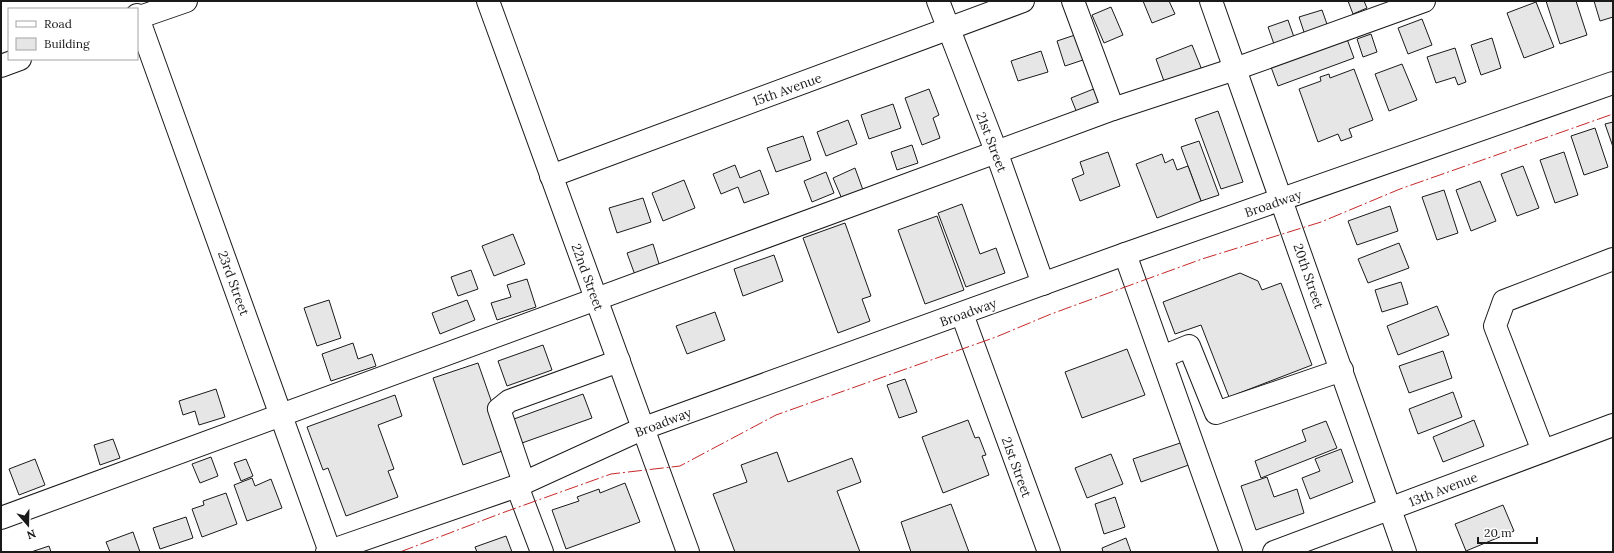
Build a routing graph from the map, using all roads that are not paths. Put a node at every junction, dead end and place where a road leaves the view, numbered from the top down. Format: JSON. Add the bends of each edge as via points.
{"nodes":[{"id":1,"x":186,"y":1,"type":"edge"},
{"id":2,"x":488,"y":1,"type":"edge"},
{"id":3,"x":938,"y":1,"type":"edge"},
{"id":4,"x":1023,"y":1,"type":"edge"},
{"id":5,"x":1073,"y":1,"type":"edge"},
{"id":6,"x":1211,"y":1,"type":"edge"},
{"id":7,"x":1424,"y":1,"type":"edge"},
{"id":8,"x":138,"y":12,"type":"edge"},
{"id":9,"x":138,"y":18,"type":"edge"},
{"id":10,"x":948,"y":28,"type":"junction"},
{"id":11,"x":17,"y":60,"type":"edge"},
{"id":12,"x":1,"y":66,"type":"edge"},
{"id":13,"x":1235,"y":69,"type":"junction"},
{"id":14,"x":1613,"y":83,"type":"edge"},
{"id":15,"x":1113,"y":109,"type":"junction"},
{"id":16,"x":996,"y":152,"type":"junction"},
{"id":17,"x":552,"y":176,"type":"junction"},
{"id":18,"x":1282,"y":200,"type":"junction"},
{"id":19,"x":1125,"y":254,"type":"junction"},
{"id":20,"x":1613,"y":260,"type":"edge"},
{"id":21,"x":1043,"y":284,"type":"junction"},
{"id":22,"x":596,"y":299,"type":"junction"},
{"id":23,"x":962,"y":314,"type":"junction"},
{"id":24,"x":1162,"y":357,"type":"junction"},
{"id":25,"x":619,"y":361,"type":"junction"},
{"id":26,"x":1342,"y":370,"type":"junction"},
{"id":27,"x":281,"y":415,"type":"junction"},
{"id":28,"x":1613,"y":425,"type":"edge"},
{"id":29,"x":644,"y":428,"type":"junction"},
{"id":30,"x":1543,"y":451,"type":"junction"},
{"id":31,"x":521,"y":484,"type":"junction"},
{"id":32,"x":1390,"y":509,"type":"junction"},
{"id":33,"x":1,"y":518,"type":"edge"},
{"id":34,"x":682,"y":550,"type":"edge"},
{"id":35,"x":329,"y":552,"type":"edge"},
{"id":36,"x":542,"y":552,"type":"edge"},
{"id":37,"x":1048,"y":552,"type":"edge"},
{"id":38,"x":1231,"y":552,"type":"edge"},
{"id":39,"x":1274,"y":552,"type":"edge"},
{"id":40,"x":1405,"y":552,"type":"edge"}],
"edges":[{"from":1,"to":8,"type":"street"},
{"from":2,"to":17,"type":"street","name":"22nd Street"},
{"from":3,"to":10,"type":"street","name":"21st Street"},
{"from":4,"to":10,"type":"street","name":"15th Avenue"},
{"from":5,"to":15,"type":"street"},
{"from":6,"to":13,"type":"street","name":"20th Street"},
{"from":7,"to":13,"type":"street"},
{"from":9,"to":27,"type":"street","name":"23rd Street"},
{"from":10,"to":16,"type":"street","name":"21st Street"},
{"from":10,"to":17,"type":"street","name":"15th Avenue"},
{"from":11,"to":12,"type":"street"},
{"from":13,"to":15,"type":"street"},
{"from":13,"to":18,"type":"street","name":"20th Street"},
{"from":14,"to":18,"type":"street","name":"Broadway"},
{"from":15,"to":16,"type":"street"},
{"from":16,"to":21,"type":"street","name":"21st Street"},
{"from":16,"to":22,"type":"street"},
{"from":17,"to":22,"type":"street","name":"22nd Street"},
{"from":18,"to":19,"type":"street","name":"Broadway"},
{"from":18,"to":26,"type":"street","name":"20th Street"},
{"from":19,"to":21,"type":"street","name":"Broadway"},
{"from":19,"to":24,"type":"street"},
{"from":20,"to":30,"type":"street","via":[[1504,301],[1495,326]]},
{"from":21,"to":23,"type":"street","name":"Broadway"},
{"from":22,"to":25,"type":"street","name":"22nd Street"},
{"from":22,"to":27,"type":"street"},
{"from":23,"to":29,"type":"street","name":"Broadway"},
{"from":23,"to":37,"type":"street","name":"21st Street"},
{"from":24,"to":26,"type":"street","via":[[1190,346],[1216,413]]},
{"from":24,"to":38,"type":"street"},
{"from":25,"to":29,"type":"street","name":"22nd Street"},
{"from":25,"to":31,"type":"street","via":[[509,401],[499,408]]},
{"from":26,"to":32,"type":"street","name":"20th Street"},
{"from":27,"to":33,"type":"street"},
{"from":27,"to":35,"type":"street","name":"23rd Street"},
{"from":28,"to":30,"type":"street","name":"13th Avenue"},
{"from":29,"to":31,"type":"street","name":"Broadway"},
{"from":29,"to":34,"type":"street","name":"22nd Street"},
{"from":30,"to":32,"type":"street","name":"13th Avenue"},
{"from":31,"to":35,"type":"street","name":"Broadway"},
{"from":31,"to":36,"type":"street"},
{"from":32,"to":39,"type":"street","name":"13th Avenue"},
{"from":32,"to":40,"type":"street","name":"20th Street"}]}
